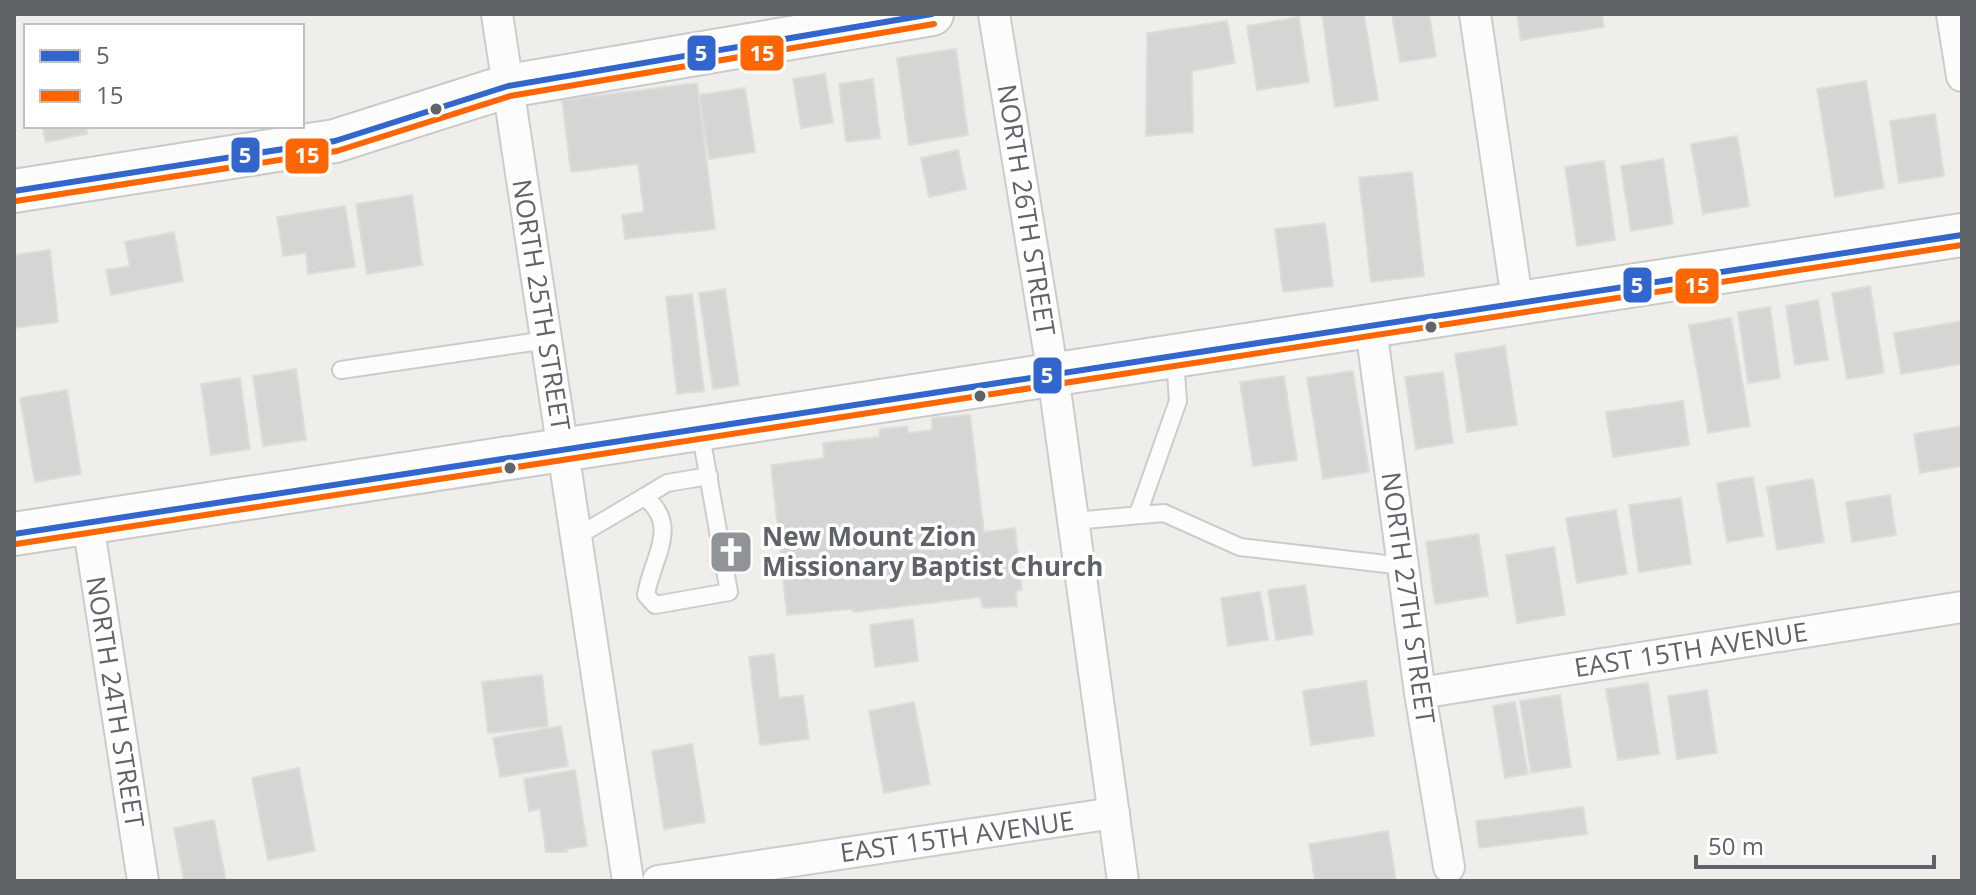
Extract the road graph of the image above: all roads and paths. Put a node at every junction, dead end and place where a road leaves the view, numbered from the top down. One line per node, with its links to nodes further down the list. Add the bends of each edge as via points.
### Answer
1 (497, 14): 7 (street, NORTH 25TH STREET)
2 (932, 14): 7 (main road)
3 (994, 14): 15 (street, NORTH 26TH STREET)
4 (1475, 14): 10 (street)
5 (1952, 14): 6 (street)
6 (1962, 76)
7 (508, 86): 8 (main road, via 335,141); 12 (street, NORTH 25TH STREET)
8 (14, 191)
9 (1962, 235): 10 (main road)
10 (1518, 306): 11 (main road)
11 (1371, 328): 13 (main road); 25 (street, NORTH 27TH STREET)
12 (547, 340): 14 (lane); 17 (street, NORTH 25TH STREET)
13 (1175, 357): 15 (main road); 20 (lane, via 1178,401)
14 (341, 370)
15 (1053, 375): 16 (main road); 21 (street, NORTH 26TH STREET)
16 (700, 428): 17 (main road); 18 (lane)
17 (563, 450): 22 (main road); 24 (street, NORTH 25TH STREET)
18 (709, 476): 19 (lane, via 667,483); 19 (lane, via 729,592 655,605 646,595 663,547 662,520)
19 (644, 497): 24 (lane)
20 (1138, 514): 21 (lane); 25 (lane, via 1164,513 1240,547)
21 (1073, 521): 28 (street, NORTH 26TH STREET)
22 (88, 523): 23 (main road); 30 (street, NORTH 24TH STREET)
23 (14, 534)
24 (576, 537): 31 (street, NORTH 25TH STREET)
25 (1403, 566): 27 (street, NORTH 27TH STREET)
26 (1962, 607): 27 (street, EAST 15TH AVENUE)
27 (1420, 693): 29 (street, NORTH 27TH STREET)
28 (1114, 813): 32 (street, EAST 15TH AVENUE); 33 (street, NORTH 26TH STREET)
29 (1449, 867)
30 (143, 881)
31 (628, 881)
32 (658, 881)
33 (1123, 881)

